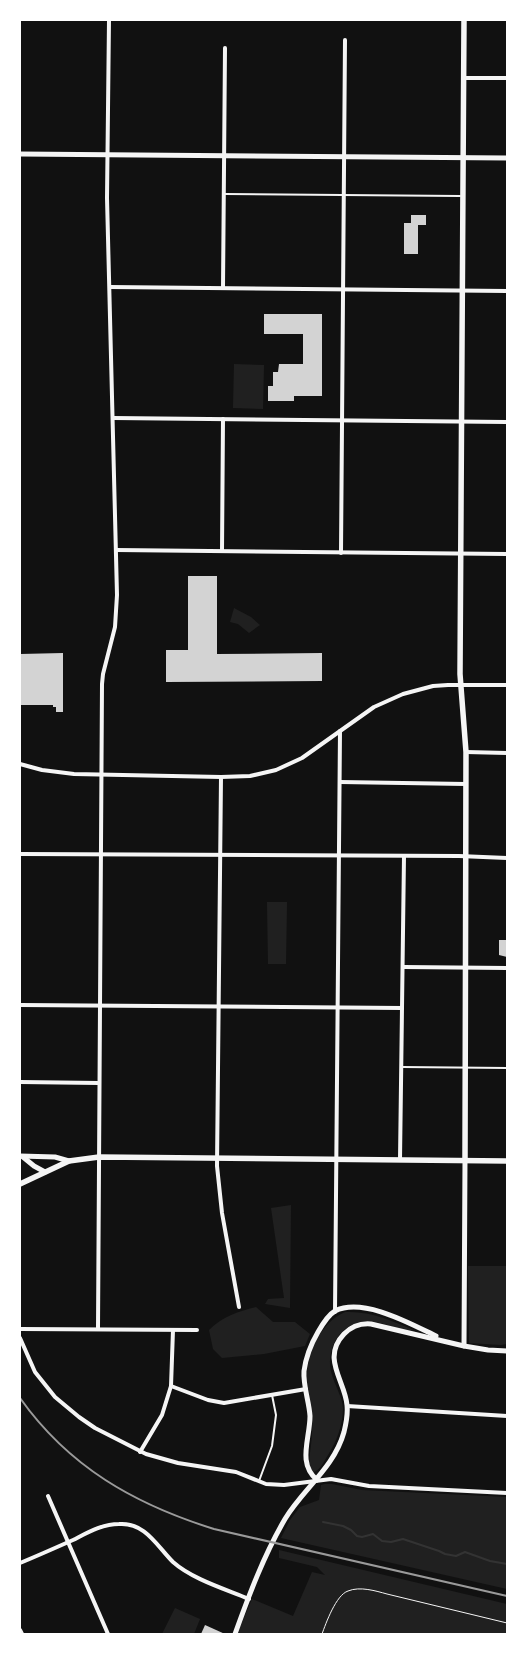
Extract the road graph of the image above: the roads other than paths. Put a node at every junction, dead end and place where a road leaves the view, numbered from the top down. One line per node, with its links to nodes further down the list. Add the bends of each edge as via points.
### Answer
1 (109, 20): 8 (street)
2 (464, 20): 5 (main road)
3 (345, 40): 10 (street)
4 (225, 48): 9 (street)
5 (464, 78): 6 (street); 11 (main road)
6 (507, 78)
7 (20, 154): 8 (street)
8 (107, 155): 9 (street); 16 (street)
9 (224, 156): 10 (street); 13 (street)
10 (344, 157): 11 (street); 14 (street)
11 (463, 158): 12 (street); 15 (main road)
12 (507, 158)
13 (224, 194): 14 (lane); 17 (street)
14 (344, 195): 15 (lane); 18 (street)
15 (463, 196): 19 (main road)
16 (110, 287): 17 (street); 21 (street)
17 (223, 288): 18 (street)
18 (343, 289): 19 (street); 23 (street)
19 (462, 290): 20 (street); 24 (main road)
20 (507, 291)
21 (113, 418): 22 (street); 26 (street)
22 (223, 419): 23 (street); 27 (street)
23 (342, 420): 24 (street); 28 (street)
24 (462, 422): 25 (street); 29 (main road)
25 (507, 422)
26 (116, 550): 27 (street); 37 (street, via 116,612 102,684)
27 (222, 551): 28 (street)
28 (341, 553): 29 (street)
29 (461, 554): 30 (street); 31 (main road)
30 (507, 554)
31 (460, 685): 32 (street); 33 (street, via 433,686 403,694 374,708); 34 (main road)
32 (507, 686)
33 (340, 731): 38 (street, via 308,754 276,770 250,776); 39 (street)
34 (466, 752): 35 (street); 40 (main road)
35 (507, 753)
36 (20, 764): 37 (street, via 61,773)
37 (101, 775): 38 (street); 42 (street)
38 (221, 777): 43 (street)
39 (340, 782): 40 (street); 44 (street)
40 (466, 784): 46 (main road)
41 (20, 854): 42 (street)
42 (101, 855): 43 (street); 52 (street)
43 (220, 855): 44 (street); 53 (street)
44 (339, 856): 45 (street); 54 (street)
45 (404, 856): 46 (street); 48 (street)
46 (466, 857): 47 (street); 49 (main road)
47 (507, 858)
48 (404, 967): 49 (street); 55 (street)
49 (466, 968): 50 (street); 57 (main road)
50 (507, 968)
51 (20, 1005): 52 (street)
52 (100, 1006): 53 (street); 60 (street)
53 (218, 1007): 54 (street); 63 (street)
54 (338, 1007): 55 (street); 64 (street)
55 (402, 1008): 56 (street)
56 (401, 1067): 57 (lane); 65 (street)
57 (465, 1068): 58 (lane); 66 (main road)
58 (507, 1068)
59 (20, 1082): 60 (street)
60 (99, 1083): 62 (street)
61 (21, 1156): 67 (street, via 55,1157); 69 (street)
62 (99, 1157): 63 (main road); 67 (main road); 74 (street)
63 (217, 1158): 64 (main road); 71 (street, via 222,1213)
64 (336, 1159): 65 (main road); 72 (street)
65 (400, 1160): 66 (main road)
66 (465, 1160): 68 (main road); 79 (street)
67 (69, 1161): 69 (main road)
68 (507, 1161)
69 (45, 1172): 70 (main road)
70 (20, 1184)
71 (239, 1307)
72 (335, 1312): 78 (street, via 373,1309); 82 (street, via 324,1323 308,1351 304,1370)
73 (20, 1329): 74 (street)
74 (98, 1329): 75 (street)
75 (173, 1330): 76 (street); 81 (street)
76 (197, 1330)
77 (20, 1338): 86 (street, via 36,1372 55,1397 95,1428)
78 (444, 1340): 79 (street); 84 (street, via 371,1324 348,1330 338,1344 335,1360)
79 (464, 1346): 80 (street)
80 (507, 1351)
81 (171, 1386): 83 (street, via 216,1402); 86 (street, via 162,1415)
82 (306, 1389): 83 (street); 87 (street, via 310,1414 306,1465)
83 (272, 1395): 88 (lane, via 276,1415 272,1446)
84 (347, 1406): 85 (street); 87 (street, via 340,1442)
85 (507, 1416)
86 (140, 1452): 88 (street, via 178,1464 236,1472)
87 (317, 1480): 88 (street, via 284,1485); 89 (street); 93 (street, via 286,1518)
88 (259, 1481)
89 (507, 1493)
90 (48, 1496): 91 (street)
91 (67, 1542): 92 (street); 93 (street, via 102,1526 135,1526 150,1535 174,1562 191,1574); 96 (street)
92 (20, 1563)
93 (248, 1599): 97 (street)
94 (20, 1630): 95 (street)
95 (22, 1634)
96 (108, 1634)
97 (235, 1634)

